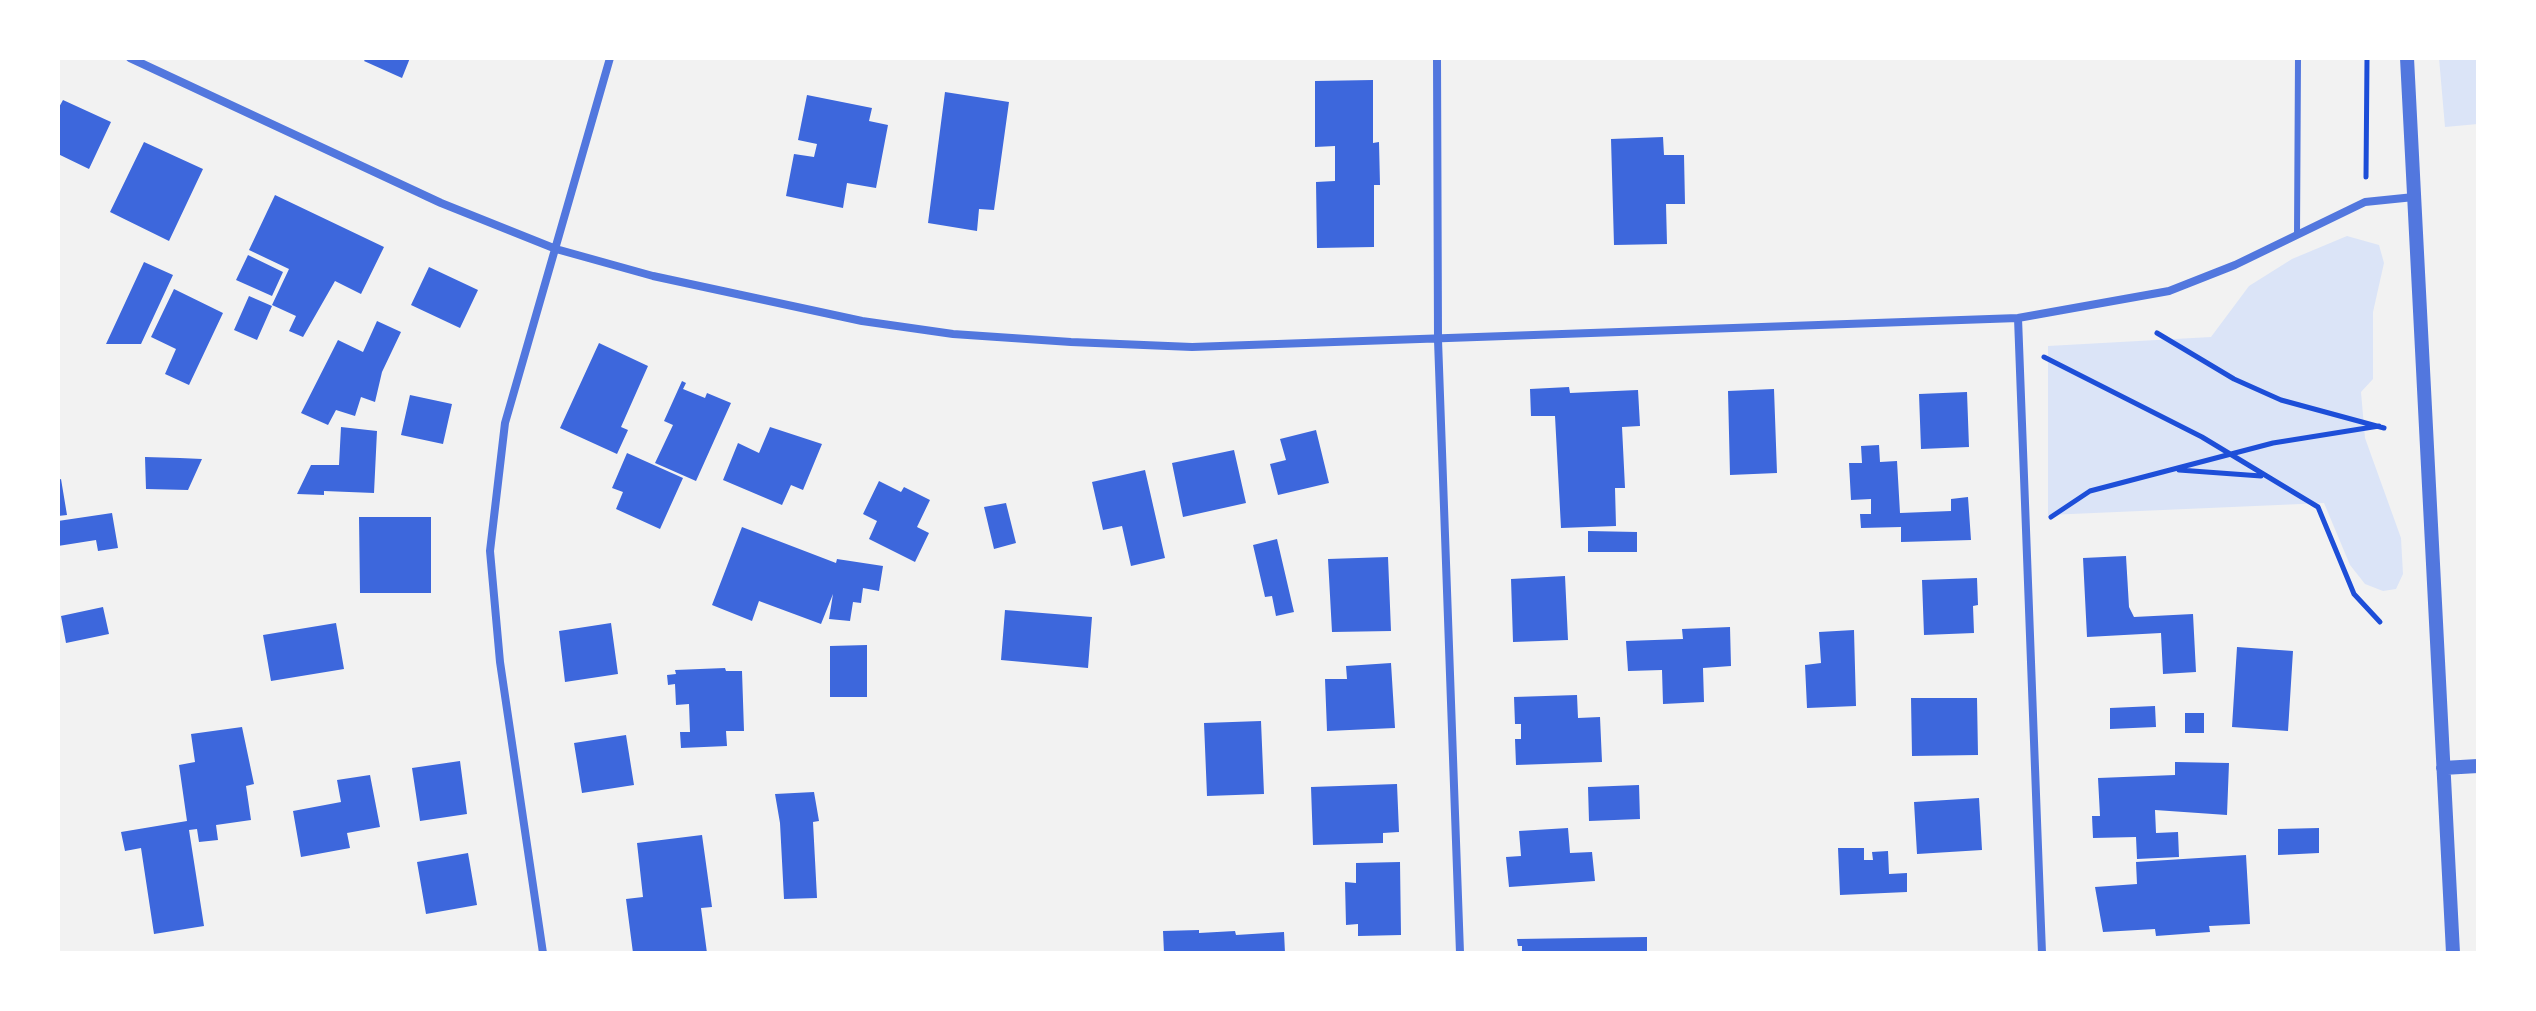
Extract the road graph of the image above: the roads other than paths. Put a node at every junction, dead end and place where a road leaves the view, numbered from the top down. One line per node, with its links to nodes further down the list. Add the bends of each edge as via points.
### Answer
1 (130, 58): 8 (street, via 441,203)
2 (610, 58): 8 (street)
3 (1437, 58): 10 (street)
4 (2298, 58): 7 (lane)
5 (2407, 58): 6 (street)
6 (2414, 197): 7 (street, via 2365,202); 12 (street)
7 (2297, 235): 9 (street, via 2169,291)
8 (556, 249): 10 (street, via 762,302 953,334 1192,347); 13 (street, via 505,423 490,551 500,662)
9 (2018, 318): 10 (street); 15 (street)
10 (1438, 340): 14 (street)
11 (2478, 766): 12 (street)
12 (2443, 768): 16 (street)
13 (543, 953)
14 (1460, 953)
15 (2042, 953)
16 (2453, 953)

